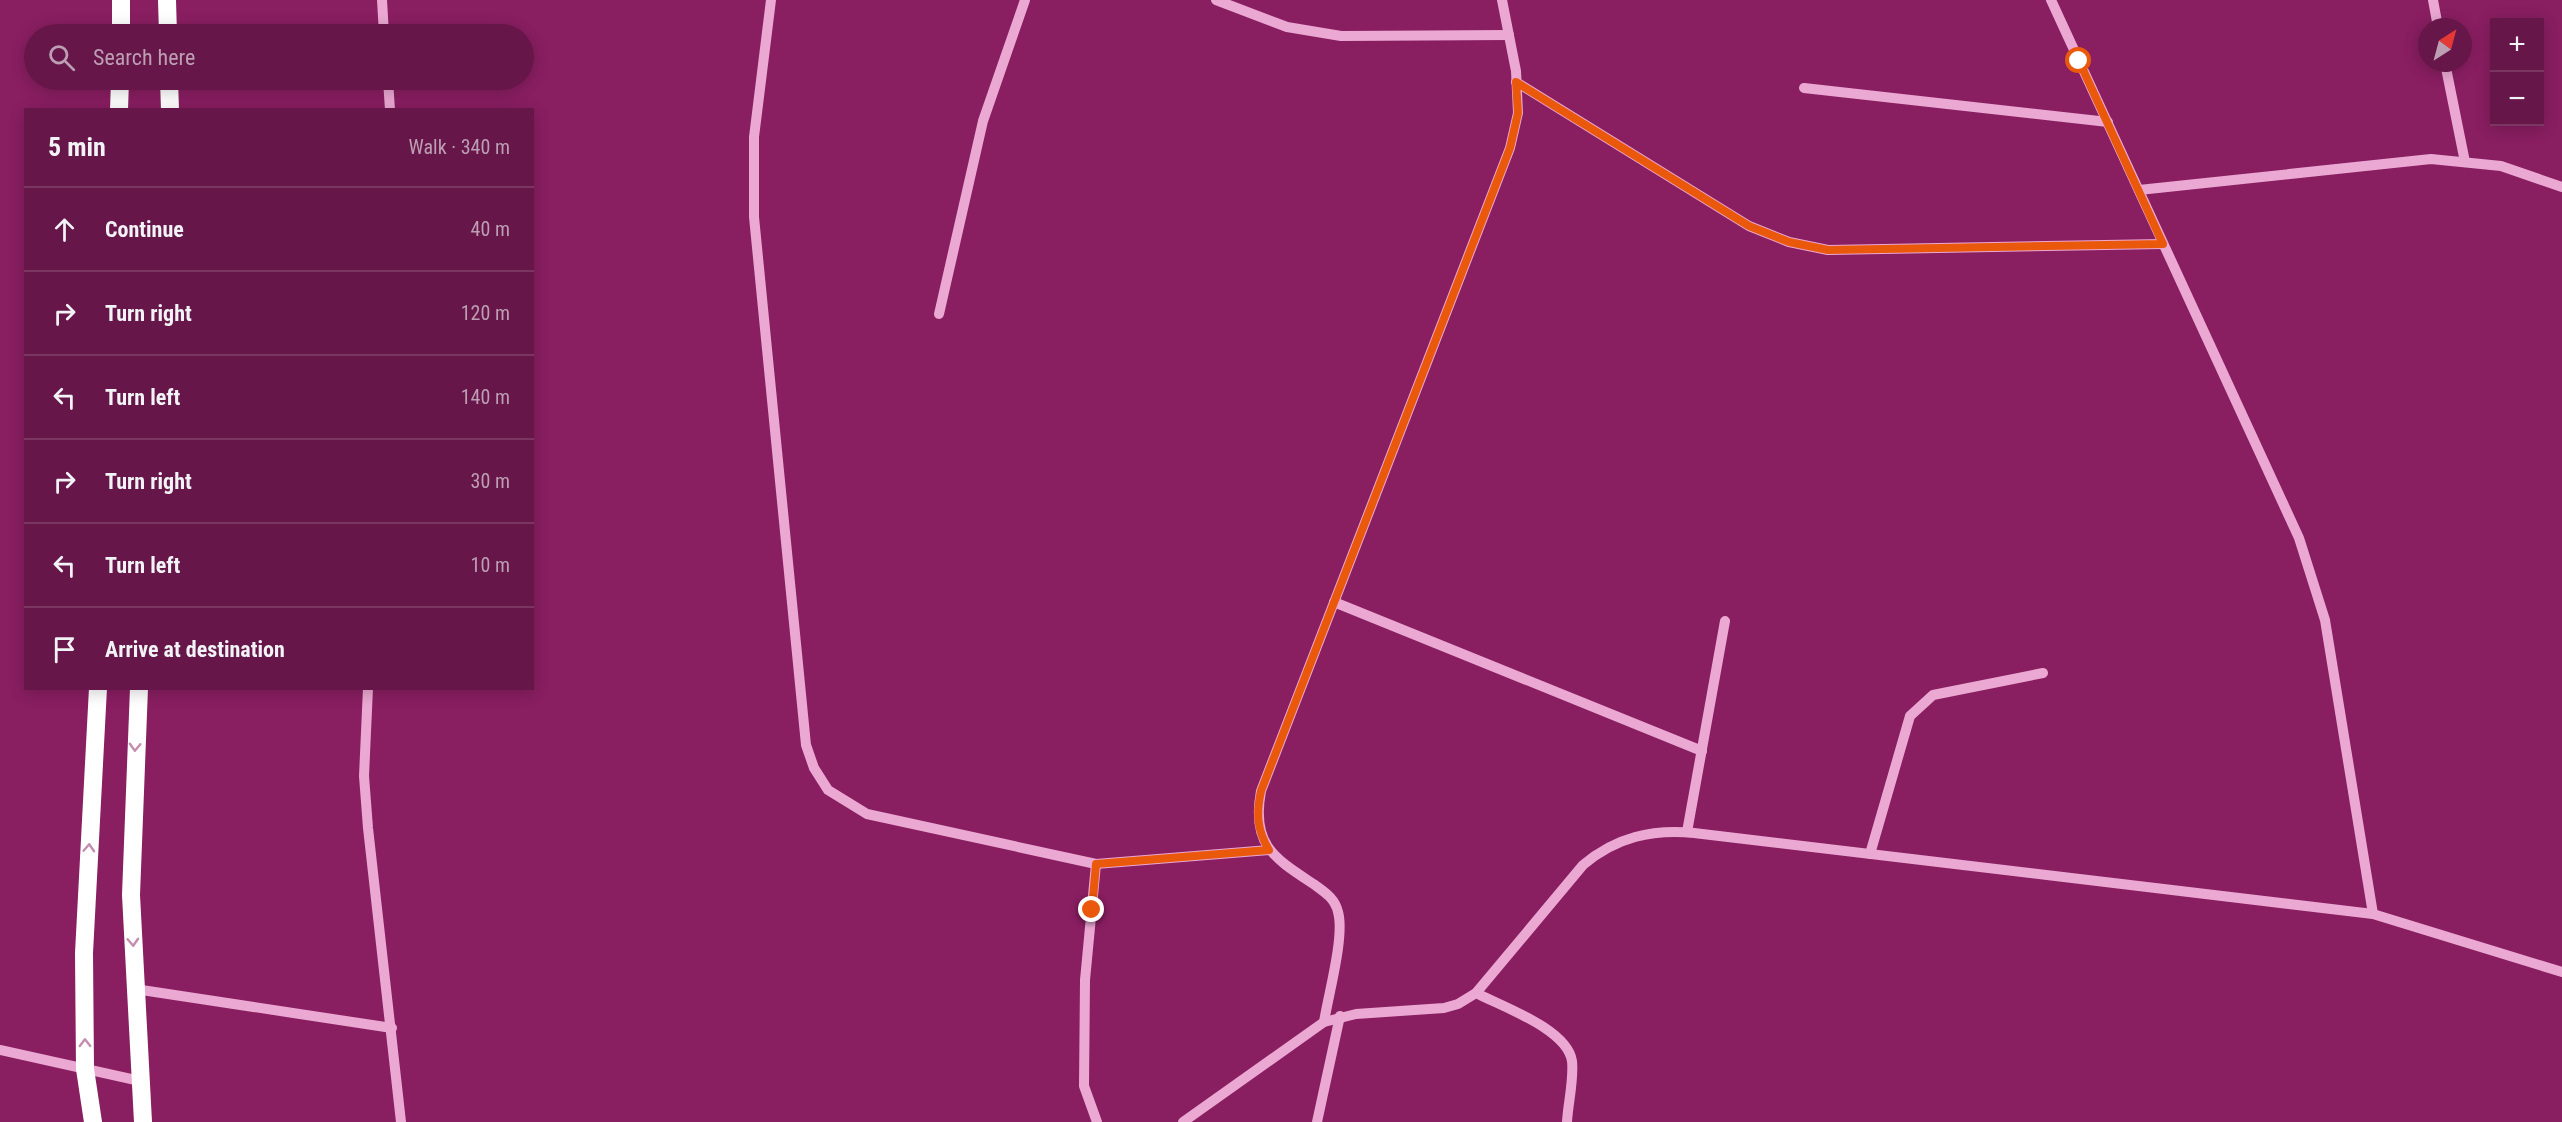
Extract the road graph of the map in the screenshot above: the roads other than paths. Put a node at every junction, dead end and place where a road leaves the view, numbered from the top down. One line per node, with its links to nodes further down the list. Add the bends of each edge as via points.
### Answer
1 (121, 0): 11 (highway)
2 (167, 0): 12 (highway)
3 (382, 0): 13 (street)
4 (771, 0): 40 (street, via 754,137 754,217 806,745 814,768 828,790 867,814)
5 (1025, 0): 29 (street, via 983,121)
6 (1216, 0): 14 (street, via 1287,27 1341,36)
7 (1502, 0): 14 (street)
8 (2051, 0): 24 (street)
9 (2433, 0): 10 (street)
10 (2436, 18)
11 (121, 24)
12 (168, 24)
13 (383, 24)
14 (1509, 34): 16 (street)
15 (2447, 72): 25 (street)
16 (1516, 82): 28 (street, via 1749,226 1789,242 1828,250); 30 (street, via 1518,113 1510,148)
17 (1804, 88): 24 (street)
18 (120, 90): 21 (highway)
19 (169, 90): 22 (highway)
20 (389, 90): 23 (street)
21 (119, 108)
22 (170, 108)
23 (390, 108)
24 (2108, 122): 27 (street)
25 (2465, 162): 26 (street, via 2501,166); 27 (street, via 2431,159)
26 (2562, 187)
27 (2139, 190): 28 (street)
28 (2163, 244): 41 (street, via 2302,548 2325,621)
29 (939, 314)
30 (1334, 602): 36 (street); 38 (street, via 1261,791 1257,810 1259,834)
31 (1725, 621): 36 (street)
32 (2043, 673): 39 (street, via 1933,695 1924,701 1910,716)
33 (98, 690): 49 (highway, one-way to 33, via 84,953)
34 (138, 690): 43 (highway, one-way to 43, via 130,895)
35 (368, 690): 47 (street, via 364,776)
36 (1702, 751): 37 (street)
37 (1687, 832): 39 (street); 44 (street, via 1640,834 1599,851)
38 (1269, 850): 40 (street); 46 (street, via 1277,860 1325,892 1335,902 1339,914 1340,931)
39 (1870, 854): 41 (street)
40 (1096, 864): 54 (street, via 1085,980 1084,1086)
41 (2373, 914): 42 (street)
42 (2562, 972)
43 (135, 989): 47 (street); 50 (highway)
44 (1476, 993): 45 (street, via 1444,1008); 57 (street, via 1550,1031 1565,1044 1572,1061)
45 (1340, 1016): 46 (street); 56 (street)
46 (1324, 1022): 55 (street)
47 (392, 1028): 53 (street)
48 (0, 1050): 49 (street)
49 (85, 1069): 50 (street); 51 (highway)
50 (140, 1081): 52 (highway)
51 (93, 1122)
52 (143, 1122)
53 (401, 1122)
54 (1096, 1122)
55 (1183, 1122)
56 (1317, 1122)
57 (1567, 1122)

